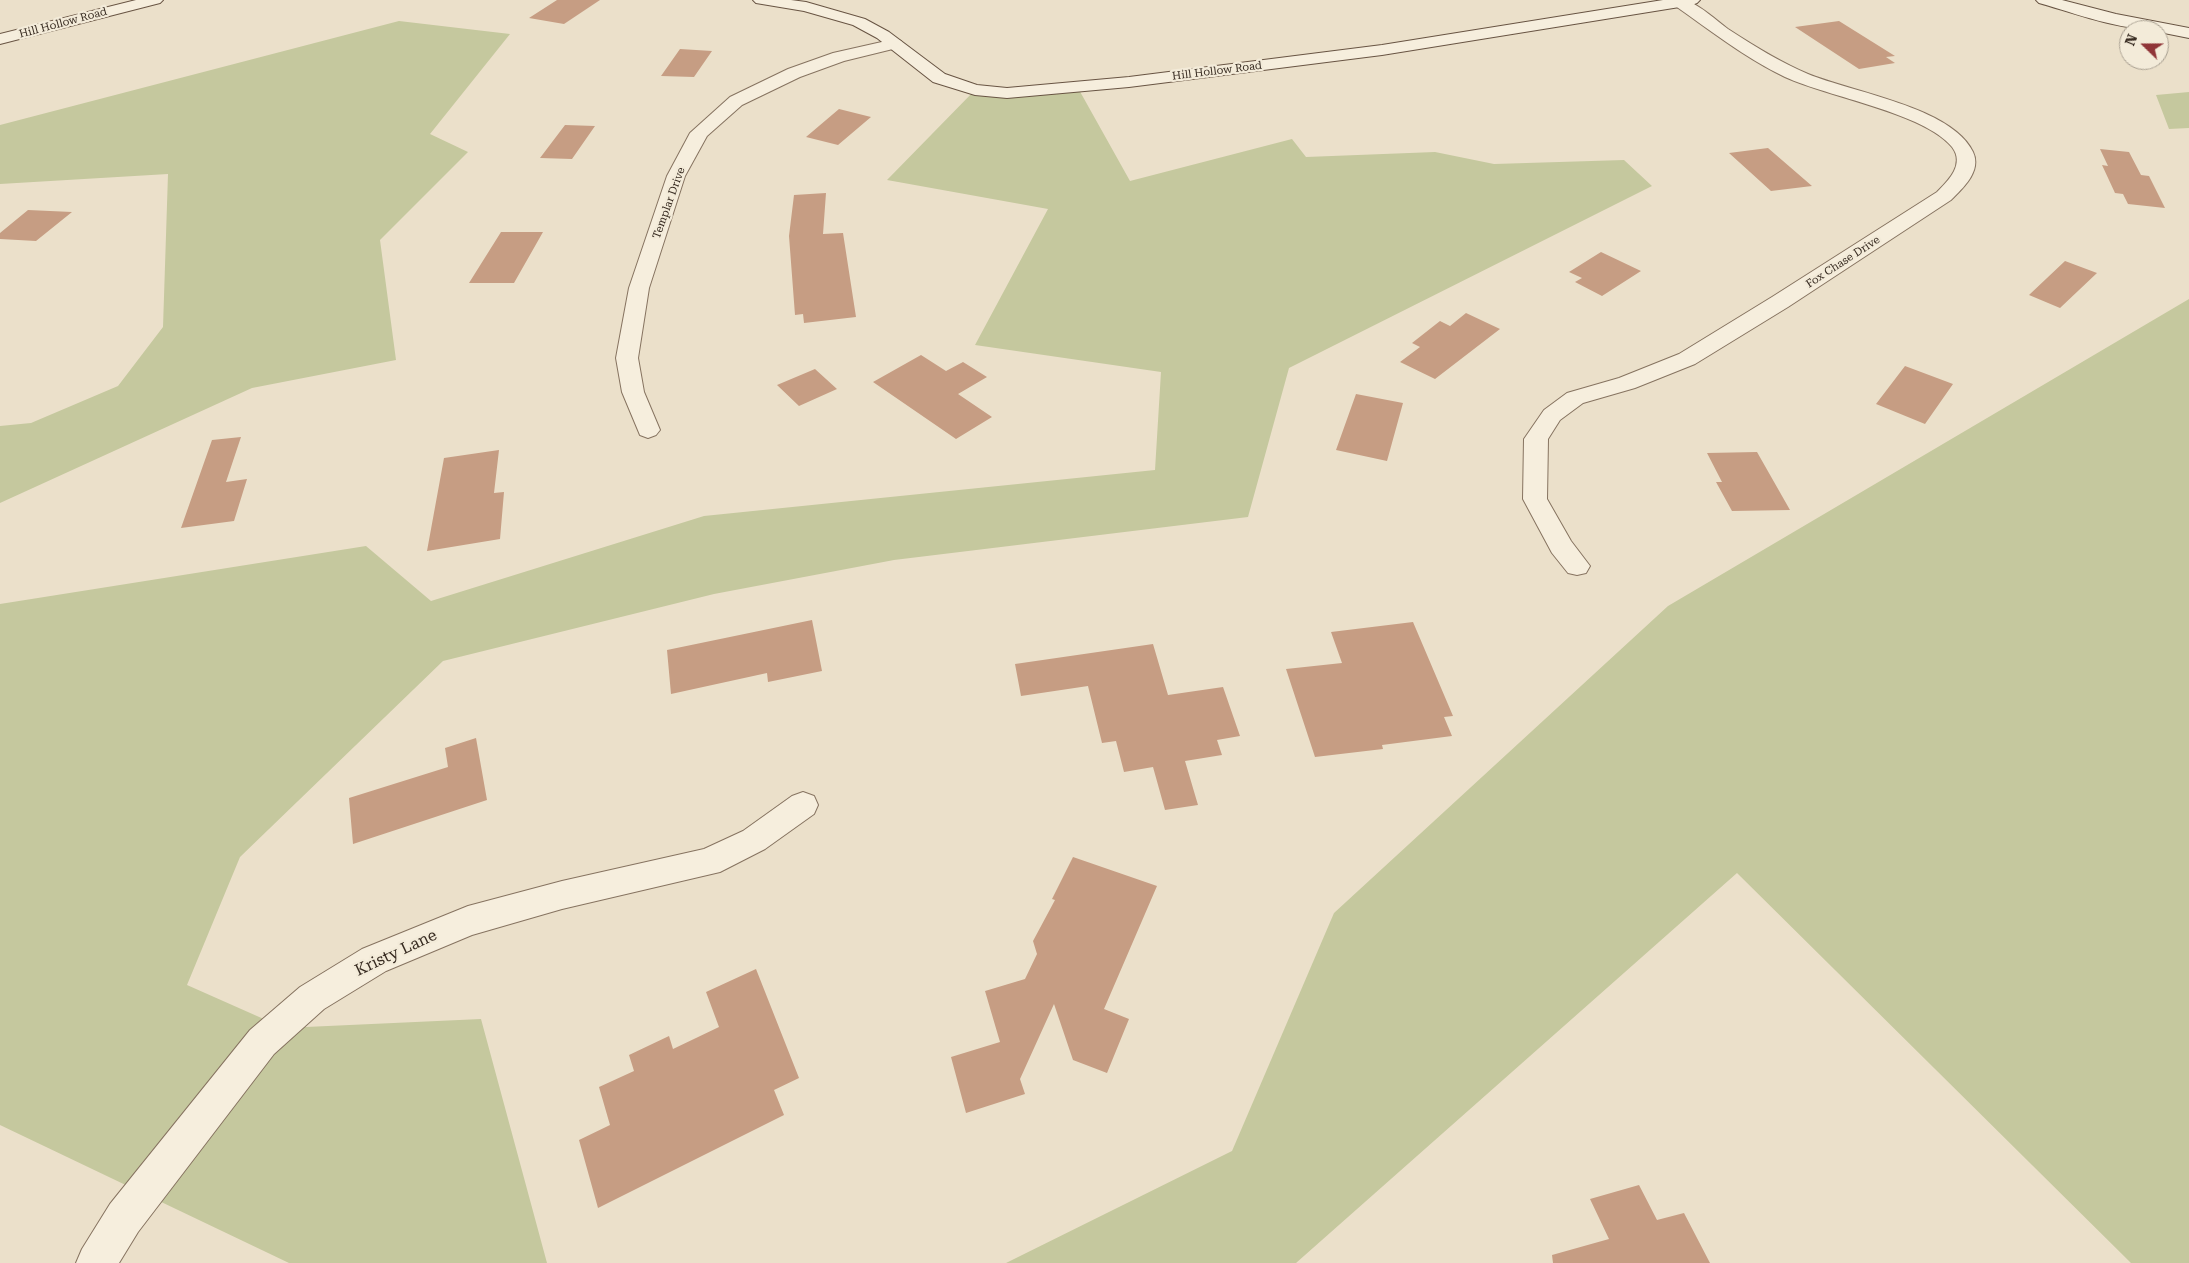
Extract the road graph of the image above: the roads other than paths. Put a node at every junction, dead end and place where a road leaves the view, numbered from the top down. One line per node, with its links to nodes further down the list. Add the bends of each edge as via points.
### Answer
1 (155, 0): 6 (street, Hill Hollow Road)
2 (762, 0): 7 (street, Hill Hollow Road, via 836,14 859,22)
3 (2044, 0): 5 (street, via 2115,19)
4 (1686, 1): 7 (street, Hill Hollow Road, via 1382,50 1129,82 1007,93 975,90 939,78); 9 (street, Fox Chase Drive, via 1770,62 1824,87 1892,107 1948,134 1960,145 1966,161 1965,174 1944,196 1687,359 1627,383 1575,398 1552,415 1536,439 1535,500 1561,547)
5 (2189, 33)
6 (0, 39)
7 (895, 44): 8 (street, Templar Drive, via 839,57 794,74 736,101 699,133 676,176 639,288 627,358 633,392)
8 (648, 430)
9 (1577, 566)
10 (803, 805): 11 (street, Kristy Lane, via 754,840 709,862 562,895 468,921 374,960 312,998 262,1042 124,1218)
11 (96, 1263)

